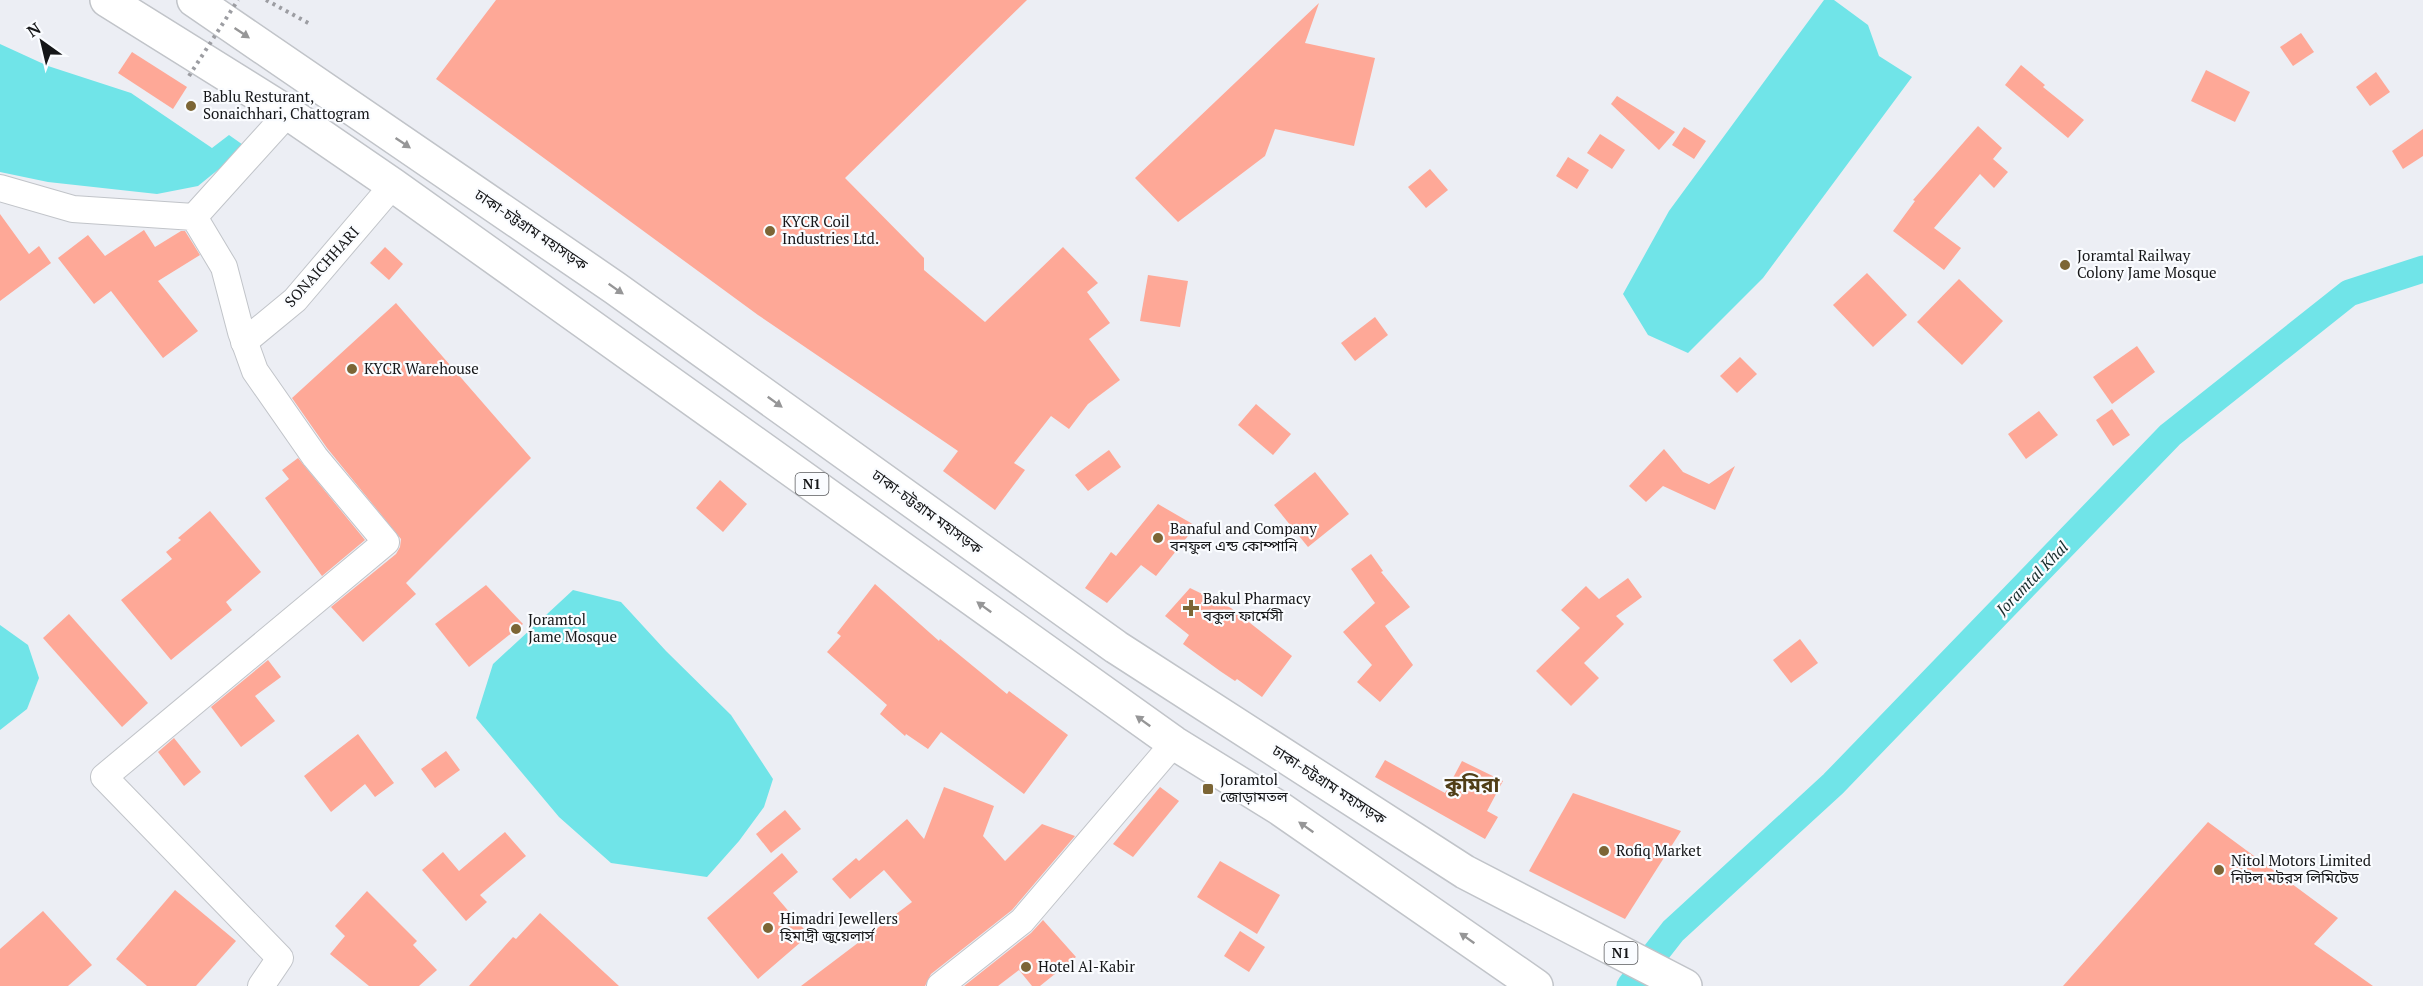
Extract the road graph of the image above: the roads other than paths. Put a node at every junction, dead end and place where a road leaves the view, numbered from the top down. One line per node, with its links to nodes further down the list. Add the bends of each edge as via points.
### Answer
1 (107, 0): 3 (highway, N1)
2 (194, 0): 12 (highway, ঢাকা-চট্টগ্রাম মহাসড়ক / N1, one-way to 12, via 615,288 1116,647 1465,872)
3 (288, 113): 4 (highway, N1); 6 (street)
4 (393, 185): 7 (street, SONAICHHARI, via 295,300); 8 (highway, N1, one-way to 4)
5 (0, 188): 6 (street, via 73,209)
6 (194, 217): 7 (street, via 224,267)
7 (244, 342): 10 (street, via 255,371 315,457 386,542 104,777 280,958)
8 (1174, 743): 9 (highway, N1, one-way to 8, via 1279,808); 11 (street, via 1022,921)
9 (1525, 979)
10 (261, 986)
11 (940, 986)
12 (1684, 986)

